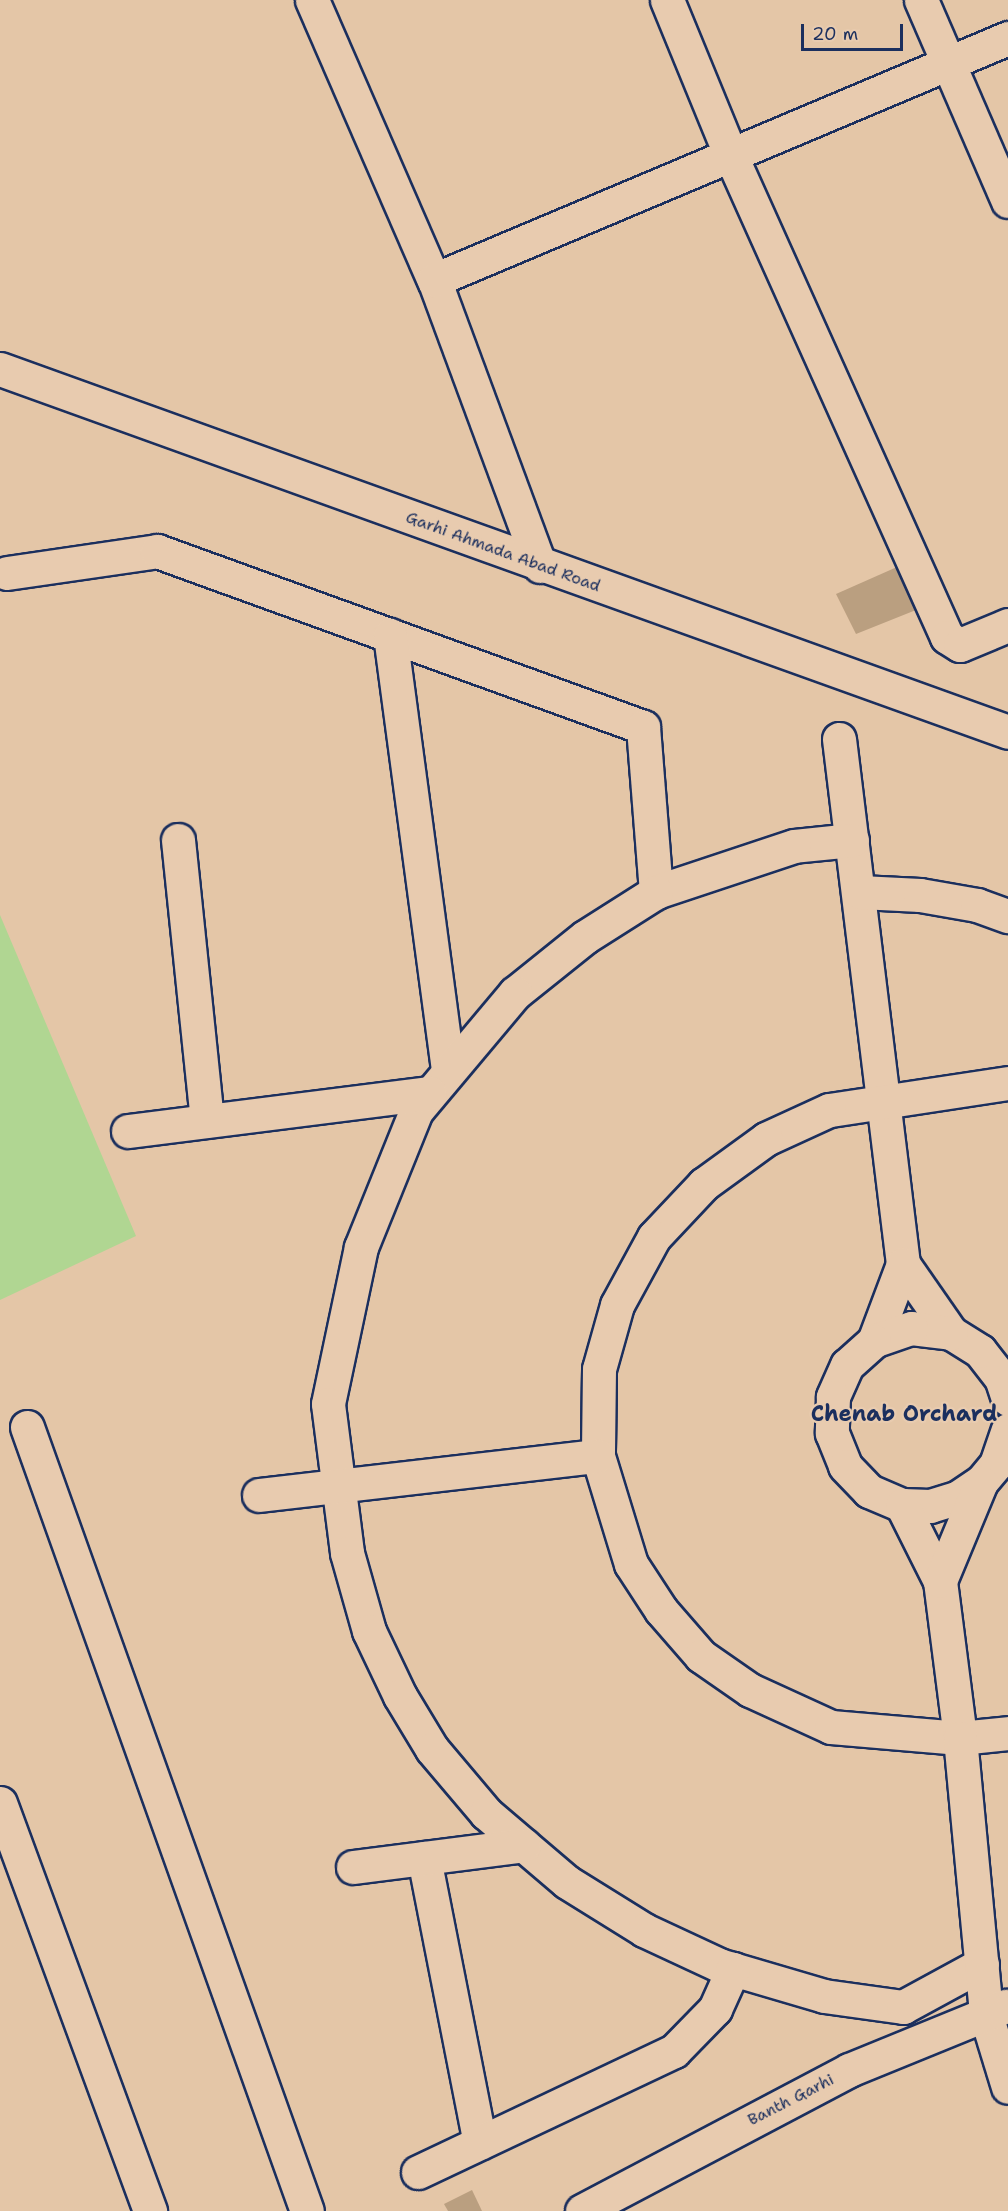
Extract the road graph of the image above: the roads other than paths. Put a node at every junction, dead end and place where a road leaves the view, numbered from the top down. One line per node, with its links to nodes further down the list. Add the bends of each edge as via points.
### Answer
1 (312, 0): 8 (street)
2 (667, 0): 6 (street)
3 (921, 0): 5 (street)
4 (1008, 38): 5 (street)
5 (947, 63): 6 (street); 7 (street)
6 (731, 156): 8 (street); 12 (street, via 947,637 960,645)
7 (1008, 201)
8 (434, 280): 10 (street)
9 (0, 369): 10 (street, Garhi Ahmada Abad Road)
10 (540, 566): 14 (street, Garhi Ahmada Abad Road)
11 (7, 573): 13 (street, via 157,551)
12 (1008, 625)
13 (390, 635): 18 (street, via 643,727); 21 (street)
14 (1008, 732)
15 (839, 739): 17 (street)
16 (178, 840): 24 (street)
17 (852, 840): 18 (street, via 794,846); 19 (street)
18 (656, 892): 21 (street, via 585,937 515,993)
19 (860, 892): 20 (street, via 920,895 977,904); 23 (street)
20 (1008, 916)
21 (439, 1082): 24 (street); 34 (street, via 416,1111 355,1270 328,1404)
22 (1008, 1083): 23 (street)
23 (882, 1101): 26 (street); 32 (street, via 829,1110 766,1139 704,1184 654,1237 617,1305 599,1369)
24 (207, 1121): 25 (street)
25 (128, 1131)
26 (903, 1264): 27 (street); 28 (street)
27 (951, 1333): 28 (street, via 911,1328); 29 (street, via 980,1351)
28 (874, 1341): 36 (street, via 847,1365 833,1397 832,1433 844,1466 869,1491)
29 (1006, 1385)
30 (27, 1427): 51 (street)
31 (1007, 1438): 33 (street, via 996,1464)
32 (598, 1456): 34 (street); 39 (street, via 631,1564 661,1610 701,1656 750,1690 831,1727)
33 (981, 1482): 36 (street, via 957,1498 930,1506); 37 (street)
34 (339, 1484): 35 (street); 41 (street, via 347,1553 369,1631 400,1696 432,1749 486,1813)
35 (259, 1495)
36 (902, 1505): 37 (street)
37 (940, 1581): 39 (street)
38 (1008, 1733): 39 (street)
39 (960, 1738): 44 (street)
40 (0, 1803): 50 (street)
41 (524, 1845): 42 (street); 45 (street, via 567,1882 644,1930)
42 (424, 1858): 43 (street); 48 (street)
43 (353, 1867)
44 (982, 1964): 45 (street, via 903,2007 824,1996); 46 (street)
45 (734, 1969): 48 (street, via 715,2009 674,2051)
46 (997, 2010): 47 (street); 52 (street, Banth Garhi, via 849,2070)
47 (1008, 2087)
48 (480, 2143): 49 (street)
49 (418, 2172)
50 (150, 2211)
51 (307, 2211)
52 (582, 2211)

